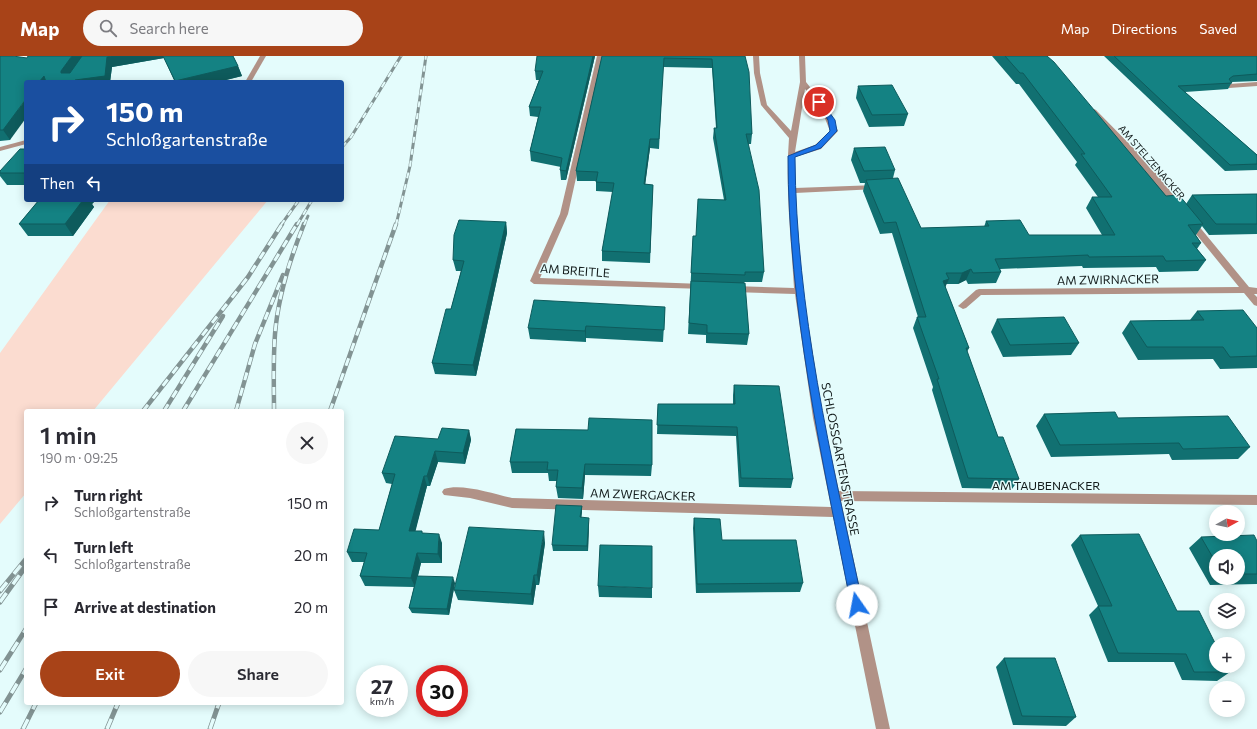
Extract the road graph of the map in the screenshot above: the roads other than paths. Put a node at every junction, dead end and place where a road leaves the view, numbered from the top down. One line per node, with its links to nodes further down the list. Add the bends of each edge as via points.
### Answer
1 (263, 56): 5 (street)
2 (600, 56): 16 (street, AM BREITLE, via 564,214 534,281)
3 (756, 56): 10 (street, via 764,105)
4 (802, 56): 6 (street)
5 (249, 80)
6 (803, 82): 10 (street, SCHLOSSGARTENSTRASSE); 13 (street, via 832,120 834,131 818,147)
7 (1257, 84): 8 (street)
8 (1229, 86)
9 (1087, 102): 18 (street, AM STELZENACKER, via 1144,164)
10 (793, 138): 13 (street, SCHLOSSGARTENSTRASSE)
11 (24, 143): 12 (street)
12 (0, 149)
13 (791, 156): 15 (street, SCHLOSSGARTENSTRASSE)
14 (886, 186): 15 (street)
15 (791, 191): 19 (street, SCHLOSSGARTENSTRASSE)
16 (711, 288)
17 (727, 288): 19 (street)
18 (1247, 290): 20 (street, AM ZWIRNACKER); 21 (street, AM STELZENACKER); 22 (street, AM ZWIRNACKER, via 979,292)
19 (799, 291): 24 (street, SCHLOSSGARTENSTRASSE, via 818,418)
20 (1257, 291)
21 (1257, 303)
22 (963, 306)
23 (448, 492): 26 (street, AM ZWERGACKER, via 470,493 512,503)
24 (834, 496): 25 (street, AM TAUBENACKER); 26 (street, SCHLOSSGARTENSTRASSE)
25 (1257, 500)
26 (837, 512): 27 (street, SCHLOSSGARTENSTRASSE)
27 (883, 729)

